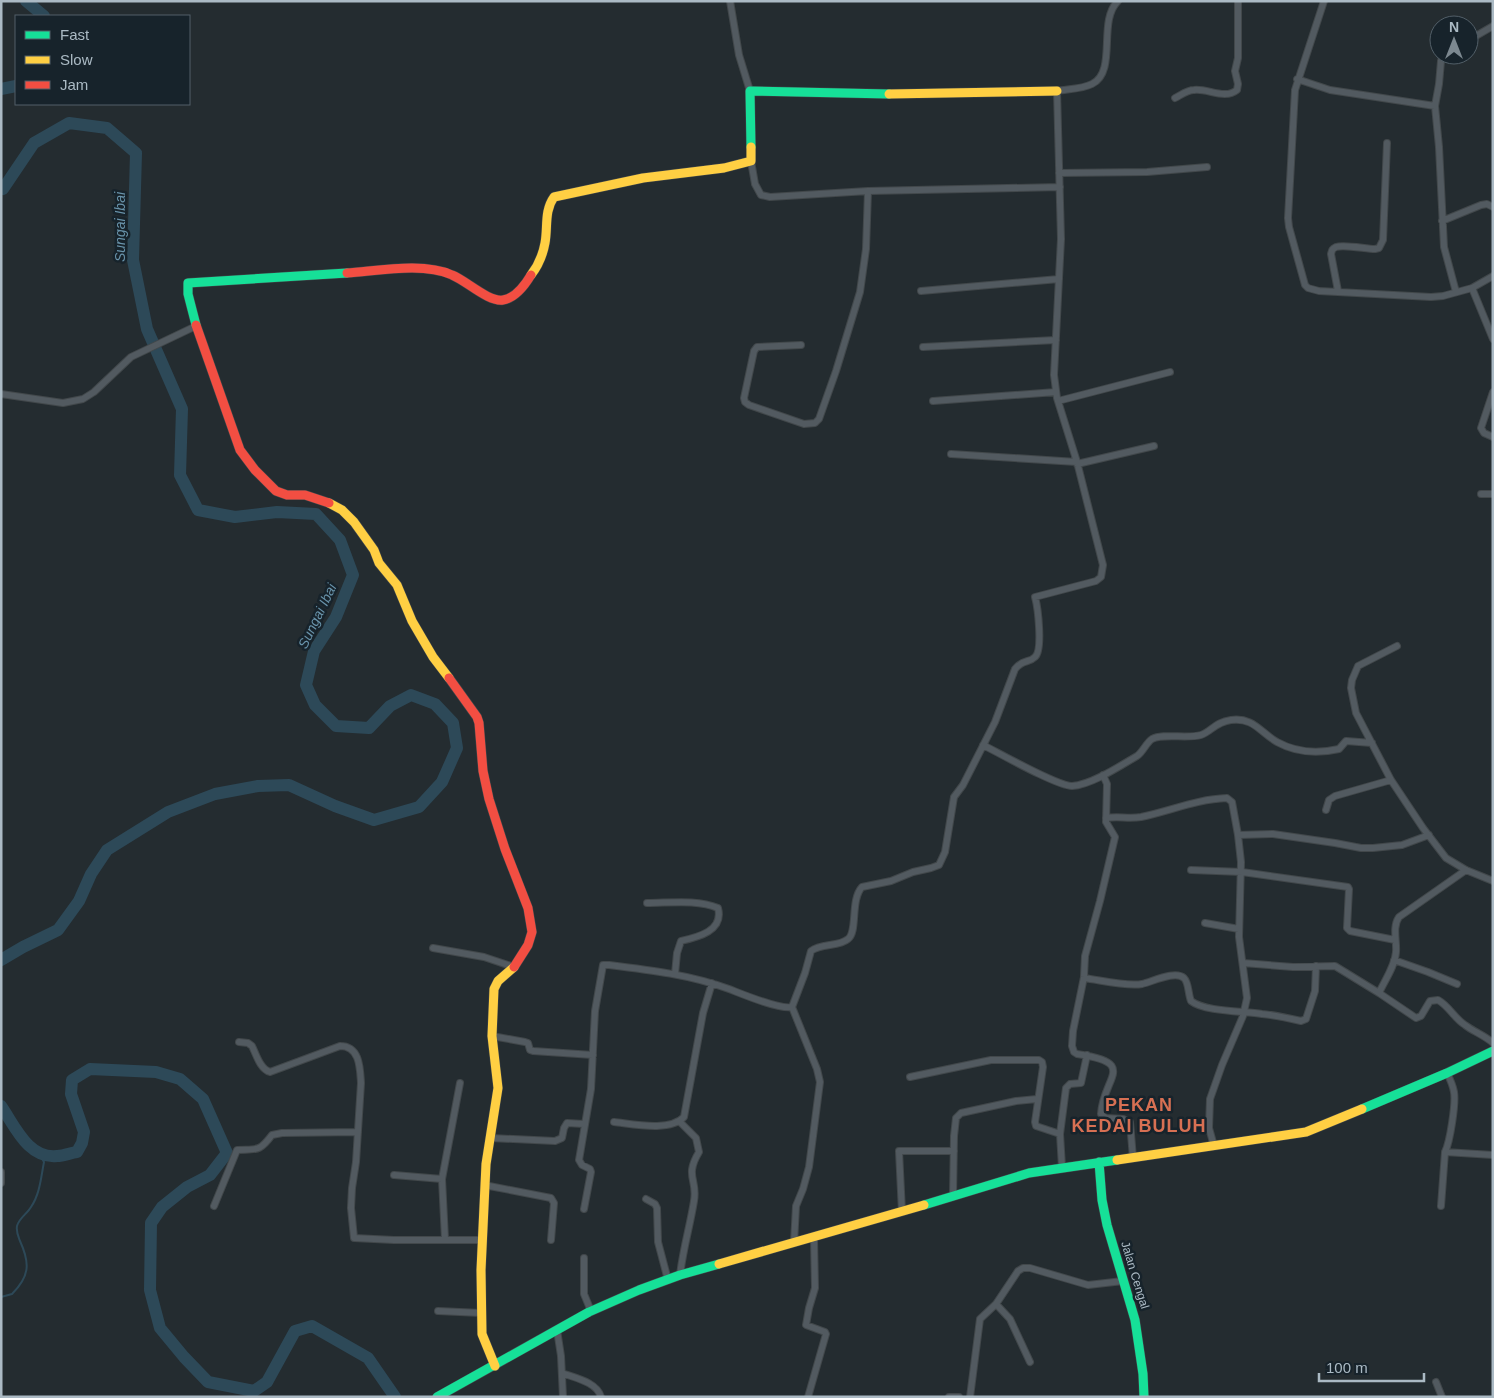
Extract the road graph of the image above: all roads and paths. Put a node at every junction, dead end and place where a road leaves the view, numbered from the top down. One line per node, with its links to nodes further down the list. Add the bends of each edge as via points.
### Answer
1 (730, 1): 9 (street, via 739,55)
2 (1118, 1): 10 (street, via 1110,12 1105,64 1100,75 1091,84)
3 (1238, 1): 11 (street, via 1237,90 1231,94 1191,90)
4 (1324, 1): 8 (street)
5 (1493, 26): 6 (street)
6 (1479, 34)
7 (1441, 65): 12 (street)
8 (1298, 79): 12 (street, via 1330,90); 25 (street, via 1294,96 1289,227 1305,285 1312,290)
9 (750, 90): 10 (street, via 895,94); 14 (street)
10 (1057, 91): 16 (street)
11 (1175, 98)
12 (1435, 106): 20 (street)
13 (1387, 143): 25 (street, via 1383,240 1375,250 1336,247 1332,250)
14 (751, 161): 18 (street, via 761,195); 27 (street, via 724,168 643,178 554,197 549,205 545,246 539,261 515,295 504,301 492,298 451,274 427,268 202,281 188,283)
15 (1207, 168): 16 (street)
16 (1059, 173): 17 (street)
17 (1060, 187): 18 (street); 22 (street)
18 (868, 192): 30 (street, via 866,249 860,292 819,419 810,425 749,405 744,398 757,348)
19 (1493, 206): 20 (street, via 1481,205)
20 (1442, 221): 26 (street, via 1444,247)
21 (1493, 276): 23 (street)
22 (1059, 279): 24 (street); 29 (street)
23 (1472, 288): 26 (street); 28 (street)
24 (920, 292)
25 (1338, 292): 26 (street, via 1414,297)
26 (1456, 292)
27 (196, 326): 35 (street, via 131,357 83,399 64,403); 65 (street, via 240,450 276,491 332,504 354,522 397,585 428,648 476,717 489,799 530,913 532,932)
28 (1493, 338)
29 (1056, 340): 31 (street); 33 (street)
30 (801, 345)
31 (923, 347)
32 (1170, 372): 37 (street)
33 (1056, 392): 36 (street); 37 (street)
34 (1493, 392): 38 (street, via 1481,428)
35 (1, 394)
36 (933, 401)
37 (1058, 401): 41 (street)
38 (1493, 437)
39 (1154, 446): 41 (street)
40 (951, 454): 41 (street)
41 (1077, 463): 46 (street, via 1103,572 1096,582 1035,597 1038,653 1015,669)
42 (1481, 494): 43 (street)
43 (1493, 494)
44 (1397, 646): 45 (street, via 1358,666 1352,680 1356,714)
45 (1372, 743): 47 (street, via 1346,741 1339,749 1311,753 1278,742 1251,723 1230,720 1218,723 1200,735 1150,740 1139,754); 48 (street)
46 (983, 745): 47 (street, via 1062,785 1074,786); 71 (street, via 954,797 945,852 939,864 891,881 862,887 856,896 852,935 847,940 810,951)
47 (1103, 775): 50 (street, via 1107,784)
48 (1391, 780): 49 (street, via 1335,796 1329,800); 52 (street)
49 (1326, 810)
50 (1106, 818): 51 (street, via 1140,817 1206,800 1227,798 1232,802); 67 (street, via 1115,837 1086,951)
51 (1238, 835): 52 (street, via 1273,834 1361,848 1402,845); 55 (street)
52 (1429, 835): 54 (street, via 1446,858)
53 (1191, 870): 55 (street)
54 (1466, 870): 56 (street); 60 (street, via 1399,917)
55 (1242, 872): 59 (street); 60 (street, via 1348,887 1347,928)
56 (1493, 881)
57 (647, 903): 66 (street, via 697,903 718,908 720,914 712,930 681,941)
58 (1205, 923): 59 (street)
59 (1239, 929): 63 (street)
60 (1395, 940): 62 (street)
61 (432, 948): 65 (street, via 484,957)
62 (1394, 960): 69 (street); 70 (street)
63 (1243, 963): 64 (street); 72 (street, via 1247,998)
64 (1316, 966): 70 (street, via 1335,966); 72 (street, via 1315,991 1304,1020)
65 (514, 967): 73 (street, via 495,984)
66 (675, 974): 68 (street); 77 (street, via 609,964 603,966 595,1011)
67 (1084, 978): 72 (street, via 1136,985 1167,976 1180,976 1187,982 1189,997 1194,1003); 78 (street, via 1072,1046 1074,1052)
68 (712, 983): 71 (street, via 785,1008); 84 (street, via 703,1013 684,1117)
69 (1457, 984)
70 (1379, 993): 75 (street, via 1416,1018 1430,1002 1438,1000 1465,1026)
71 (792, 1007): 111 (street, via 820,1082 809,1167 796,1206)
72 (1244, 1013): 89 (street, via 1210,1099 1209,1128)
73 (492, 1036): 77 (street, via 528,1043 533,1051); 88 (street, via 498,1088)
74 (239, 1042): 86 (street, via 252,1046 263,1068 270,1072 340,1046 352,1048 361,1083)
75 (1493, 1043)
76 (1493, 1051): 79 (street)
77 (593, 1055): 85 (street)
78 (1087, 1055): 87 (street, via 1081,1083 1070,1084 1066,1088); 93 (street, via 1106,1060 1113,1068 1101,1114 1106,1118 1130,1122)
79 (1447, 1073): 89 (street, via 1306,1132); 91 (street, via 1455,1100)
80 (910, 1076): 82 (street, via 991,1060 1039,1060 1043,1067)
81 (460, 1083): 98 (street)
82 (1038, 1099): 87 (street, via 1036,1126); 90 (street, via 961,1113 956,1118)
83 (614, 1122): 84 (street, via 652,1126)
84 (680, 1122): 113 (street, via 696,1138 699,1152 691,1174 694,1200)
85 (584, 1124): 88 (street, via 567,1123 562,1138 555,1141); 105 (street, via 579,1160 591,1172)
86 (358, 1132): 103 (street, via 282,1133 272,1135 264,1146 237,1150); 108 (street, via 351,1208 354,1238)
87 (1060, 1134): 95 (street)
88 (491, 1138): 100 (street)
89 (1214, 1146): 93 (street)
90 (954, 1151): 101 (street); 106 (street, via 900,1151)
91 (1445, 1152): 92 (street); 104 (street)
92 (1493, 1155)
93 (1133, 1158): 94 (street)
94 (1099, 1162): 95 (street); 115 (street, Jalan Cengal, via 1103,1208)
95 (1062, 1167): 101 (street, via 1014,1176)
96 (1, 1172): 99 (street)
97 (394, 1175): 98 (street)
98 (442, 1179): 108 (street)
99 (1, 1183)
100 (484, 1185): 109 (street); 110 (street, via 551,1198 554,1203)
101 (953, 1196): 106 (street)
102 (646, 1199): 114 (street, via 657,1208 658,1242)
103 (214, 1206)
104 (1441, 1206)
105 (584, 1209)
106 (902, 1212): 107 (street)
107 (814, 1238): 111 (street); 128 (street, via 815,1288 806,1325 826,1334)
108 (445, 1239): 109 (street)
109 (482, 1240): 119 (street)
110 (551, 1240)
111 (794, 1243): 113 (street)
112 (584, 1258): 118 (street, via 584,1294)
113 (680, 1275): 114 (street)
114 (668, 1280): 118 (street)
115 (1123, 1281): 116 (street, via 1088,1285 1026,1267 1018,1271); 132 (street, Jalan Cengal, via 1135,1320)
116 (996, 1304): 121 (street, via 1010,1319); 131 (street, via 980,1319)
117 (438, 1311): 119 (street)
118 (591, 1311): 120 (street)
119 (481, 1313): 122 (street, via 482,1334)
120 (557, 1330): 122 (street); 123 (street)
121 (1030, 1362)
122 (495, 1366): 125 (street)
123 (562, 1373): 126 (street); 127 (street, via 593,1386)
124 (1436, 1382): 133 (street)
125 (437, 1397)
126 (563, 1397)
127 (601, 1397)
128 (808, 1397)
129 (949, 1397): 130 (street)
130 (959, 1397)
131 (970, 1397)
132 (1144, 1397)
133 (1442, 1397)

